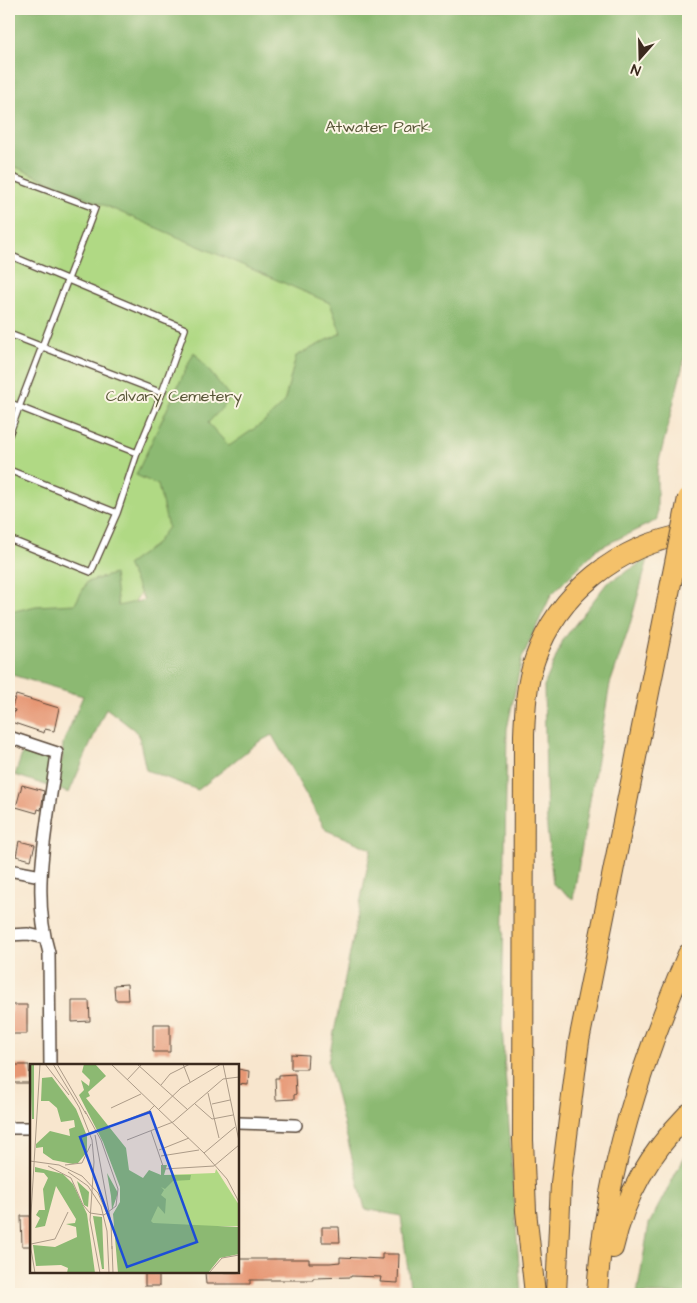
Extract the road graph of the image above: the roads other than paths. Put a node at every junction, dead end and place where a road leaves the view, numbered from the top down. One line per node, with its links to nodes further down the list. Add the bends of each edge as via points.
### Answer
1 (9, 176): 3 (lane, via 95,208)
2 (9, 255): 3 (lane)
3 (70, 279): 5 (lane); 6 (lane, via 185,328)
4 (9, 334): 5 (lane)
5 (42, 347): 6 (lane); 8 (lane)
6 (162, 393): 10 (lane)
7 (9, 402): 8 (lane)
8 (19, 407): 9 (lane); 10 (lane)
9 (9, 435)
10 (137, 453): 13 (lane)
11 (9, 470): 13 (lane)
12 (688, 498): 29 (highway, bridge, via 579,1041 561,1183)
13 (117, 513): 15 (lane, via 91,572)
14 (688, 534): 28 (highway, via 641,547 609,564 590,579 551,625 531,673 524,735 523,1114 526,1211)
15 (9, 539)
16 (9, 737): 18 (street, via 57,753)
17 (9, 870): 18 (street)
18 (41, 876): 20 (street)
19 (9, 935): 20 (street, via 28,934)
20 (45, 938): 22 (street, via 49,953)
21 (688, 954): 30 (highway, via 652,1044 624,1130 610,1195)
22 (50, 1064)
23 (688, 1114): 31 (highway, via 653,1155 628,1198)
24 (239, 1122): 25 (street)
25 (296, 1125)
26 (9, 1128): 27 (street)
27 (30, 1128)
28 (535, 1294)
29 (556, 1294)
30 (597, 1294)
31 (603, 1294)

